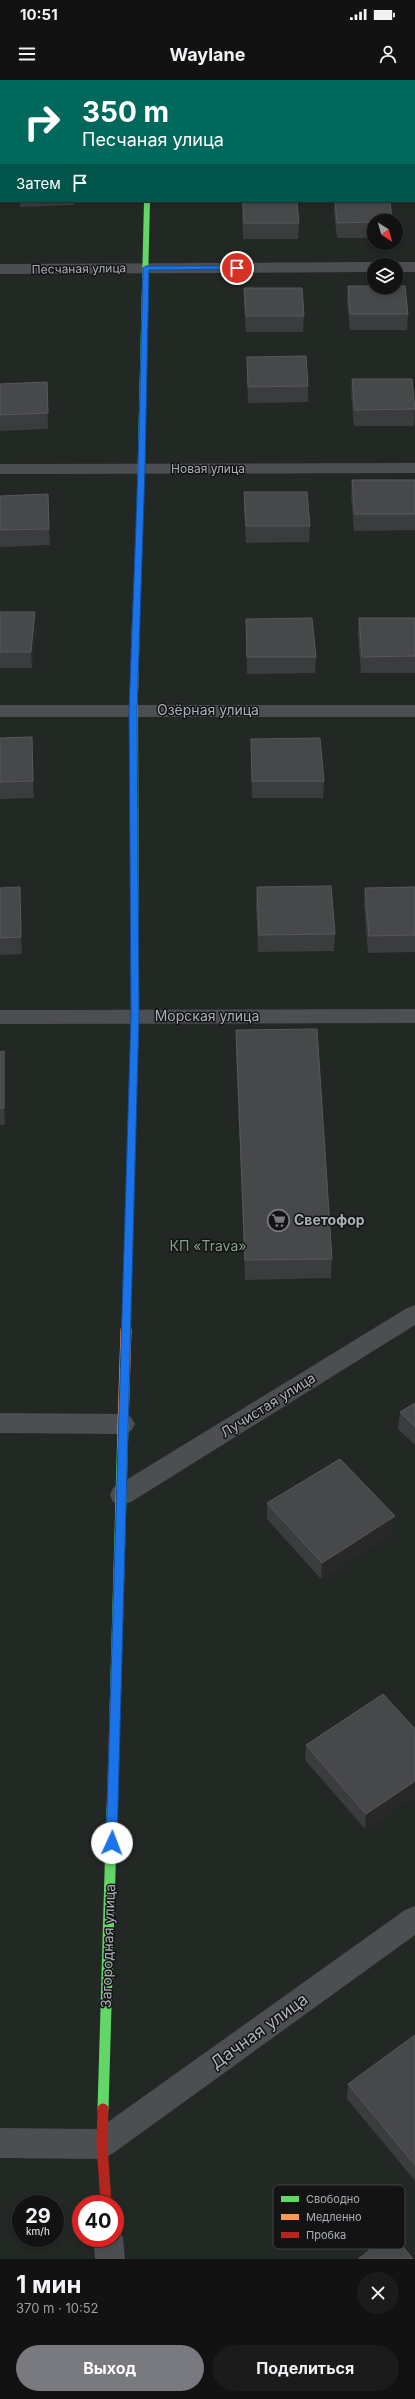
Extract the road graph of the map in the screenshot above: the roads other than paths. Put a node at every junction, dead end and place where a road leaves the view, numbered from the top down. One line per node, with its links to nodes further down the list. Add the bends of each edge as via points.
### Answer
1 (147, 202): 5 (street, Загородная улица)
2 (367, 267): 5 (street, Песчаная улица)
3 (403, 267): 4 (street)
4 (415, 267)
5 (146, 268): 6 (street, Песчаная улица); 9 (street, Загородная улица)
6 (0, 269)
7 (415, 468): 9 (street, Новая улица)
8 (0, 469): 9 (street, Новая улица)
9 (142, 469): 10 (street, Загородная улица)
10 (133, 710): 11 (street, Озёрная улица); 12 (street, Озёрная улица); 13 (street, Загородная улица)
11 (0, 711)
12 (415, 712)
13 (135, 1016): 14 (street, Морская улица); 15 (street, Морская улица); 18 (street, Загородная улица)
14 (415, 1016)
15 (0, 1017)
16 (415, 1314): 19 (street, Лучистая улица)
17 (0, 1423): 18 (street)
18 (123, 1424): 19 (street, Загородная улица)
19 (122, 1495): 22 (street, Загородная улица)
20 (415, 1919): 22 (street, Дачная улица)
21 (0, 2142): 22 (street)
22 (102, 2144): 23 (street, Загородная улица)
23 (105, 2195)
24 (109, 2247): 25 (street)
25 (110, 2259)

